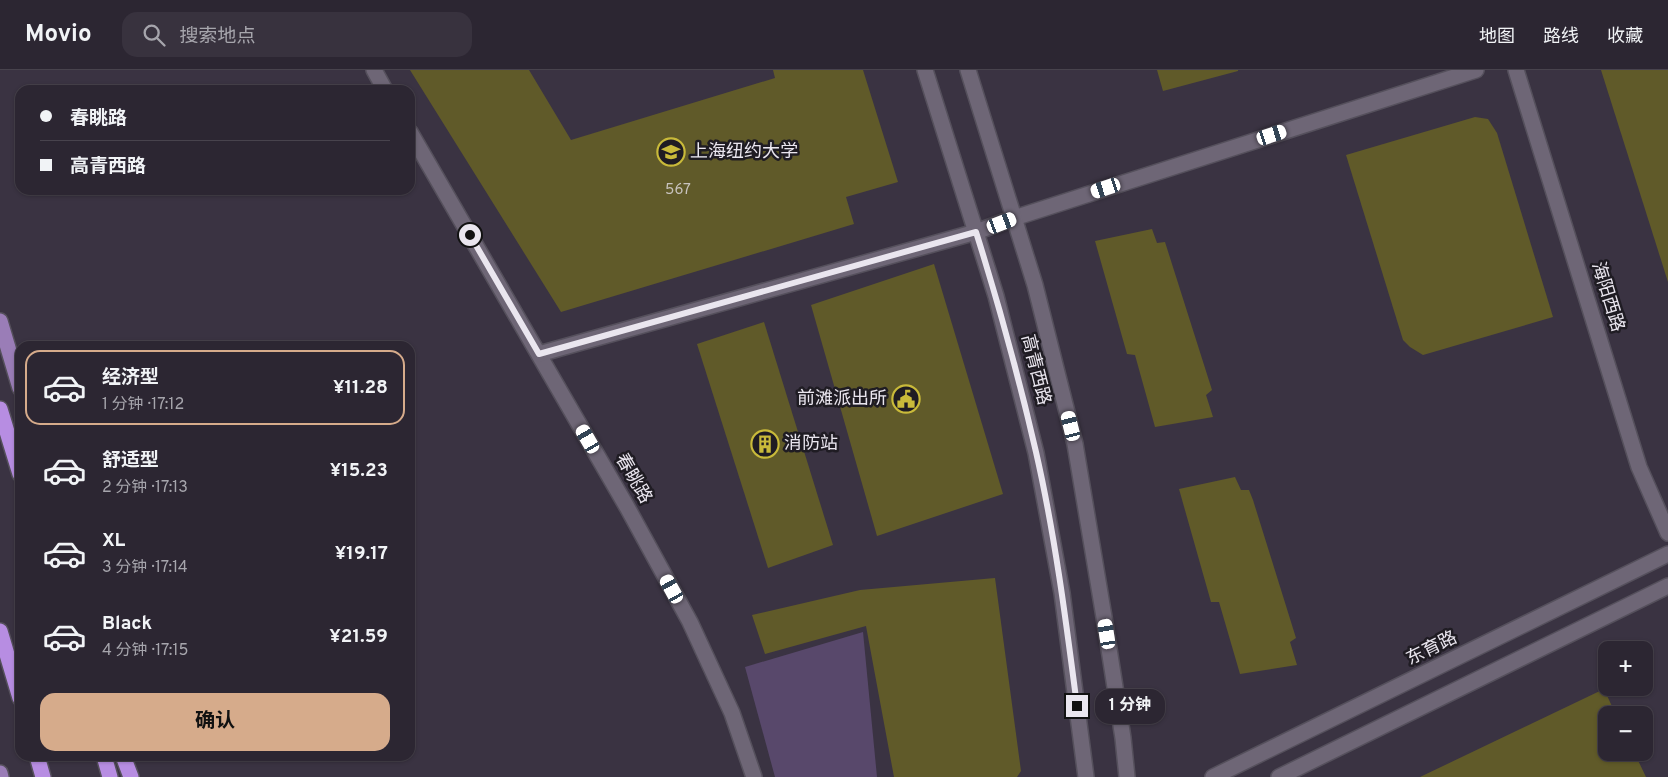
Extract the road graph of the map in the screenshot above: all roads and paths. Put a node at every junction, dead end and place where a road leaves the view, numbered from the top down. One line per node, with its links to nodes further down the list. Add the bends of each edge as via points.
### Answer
1 (374, 70): 6 (street)
2 (925, 70): 9 (street, 高青西路)
3 (968, 70): 8 (street, 高青西路)
4 (1476, 70): 8 (street)
5 (1516, 70): 15 (street, 海阳西路, via 1639,467)
6 (382, 85)
7 (415, 141): 11 (street, 春眺路)
8 (1014, 218): 9 (street); 32 (street, 高青西路, via 1035,285 1075,444 1106,626)
9 (976, 232): 11 (street); 31 (street, 高青西路, via 996,296 1036,453 1062,593)
10 (0, 321): 12 (main road)
11 (539, 354): 30 (street, 春眺路, via 690,622 732,713)
12 (15, 371)
13 (0, 409): 14 (highway)
14 (15, 458)
15 (1668, 533)
16 (1668, 554): 33 (street, 东育路)
17 (1668, 586): 34 (street)
18 (0, 631): 19 (highway)
19 (15, 681)
20 (39, 761): 26 (highway)
21 (105, 761): 27 (highway)
22 (125, 761): 28 (highway)
23 (131, 761): 29 (main road)
24 (0, 773): 25 (main road)
25 (0, 777)
26 (44, 777)
27 (110, 777)
28 (131, 777)
29 (136, 777)
30 (754, 777)
31 (1086, 777)
32 (1127, 777)
33 (1213, 777)
34 (1280, 777)

